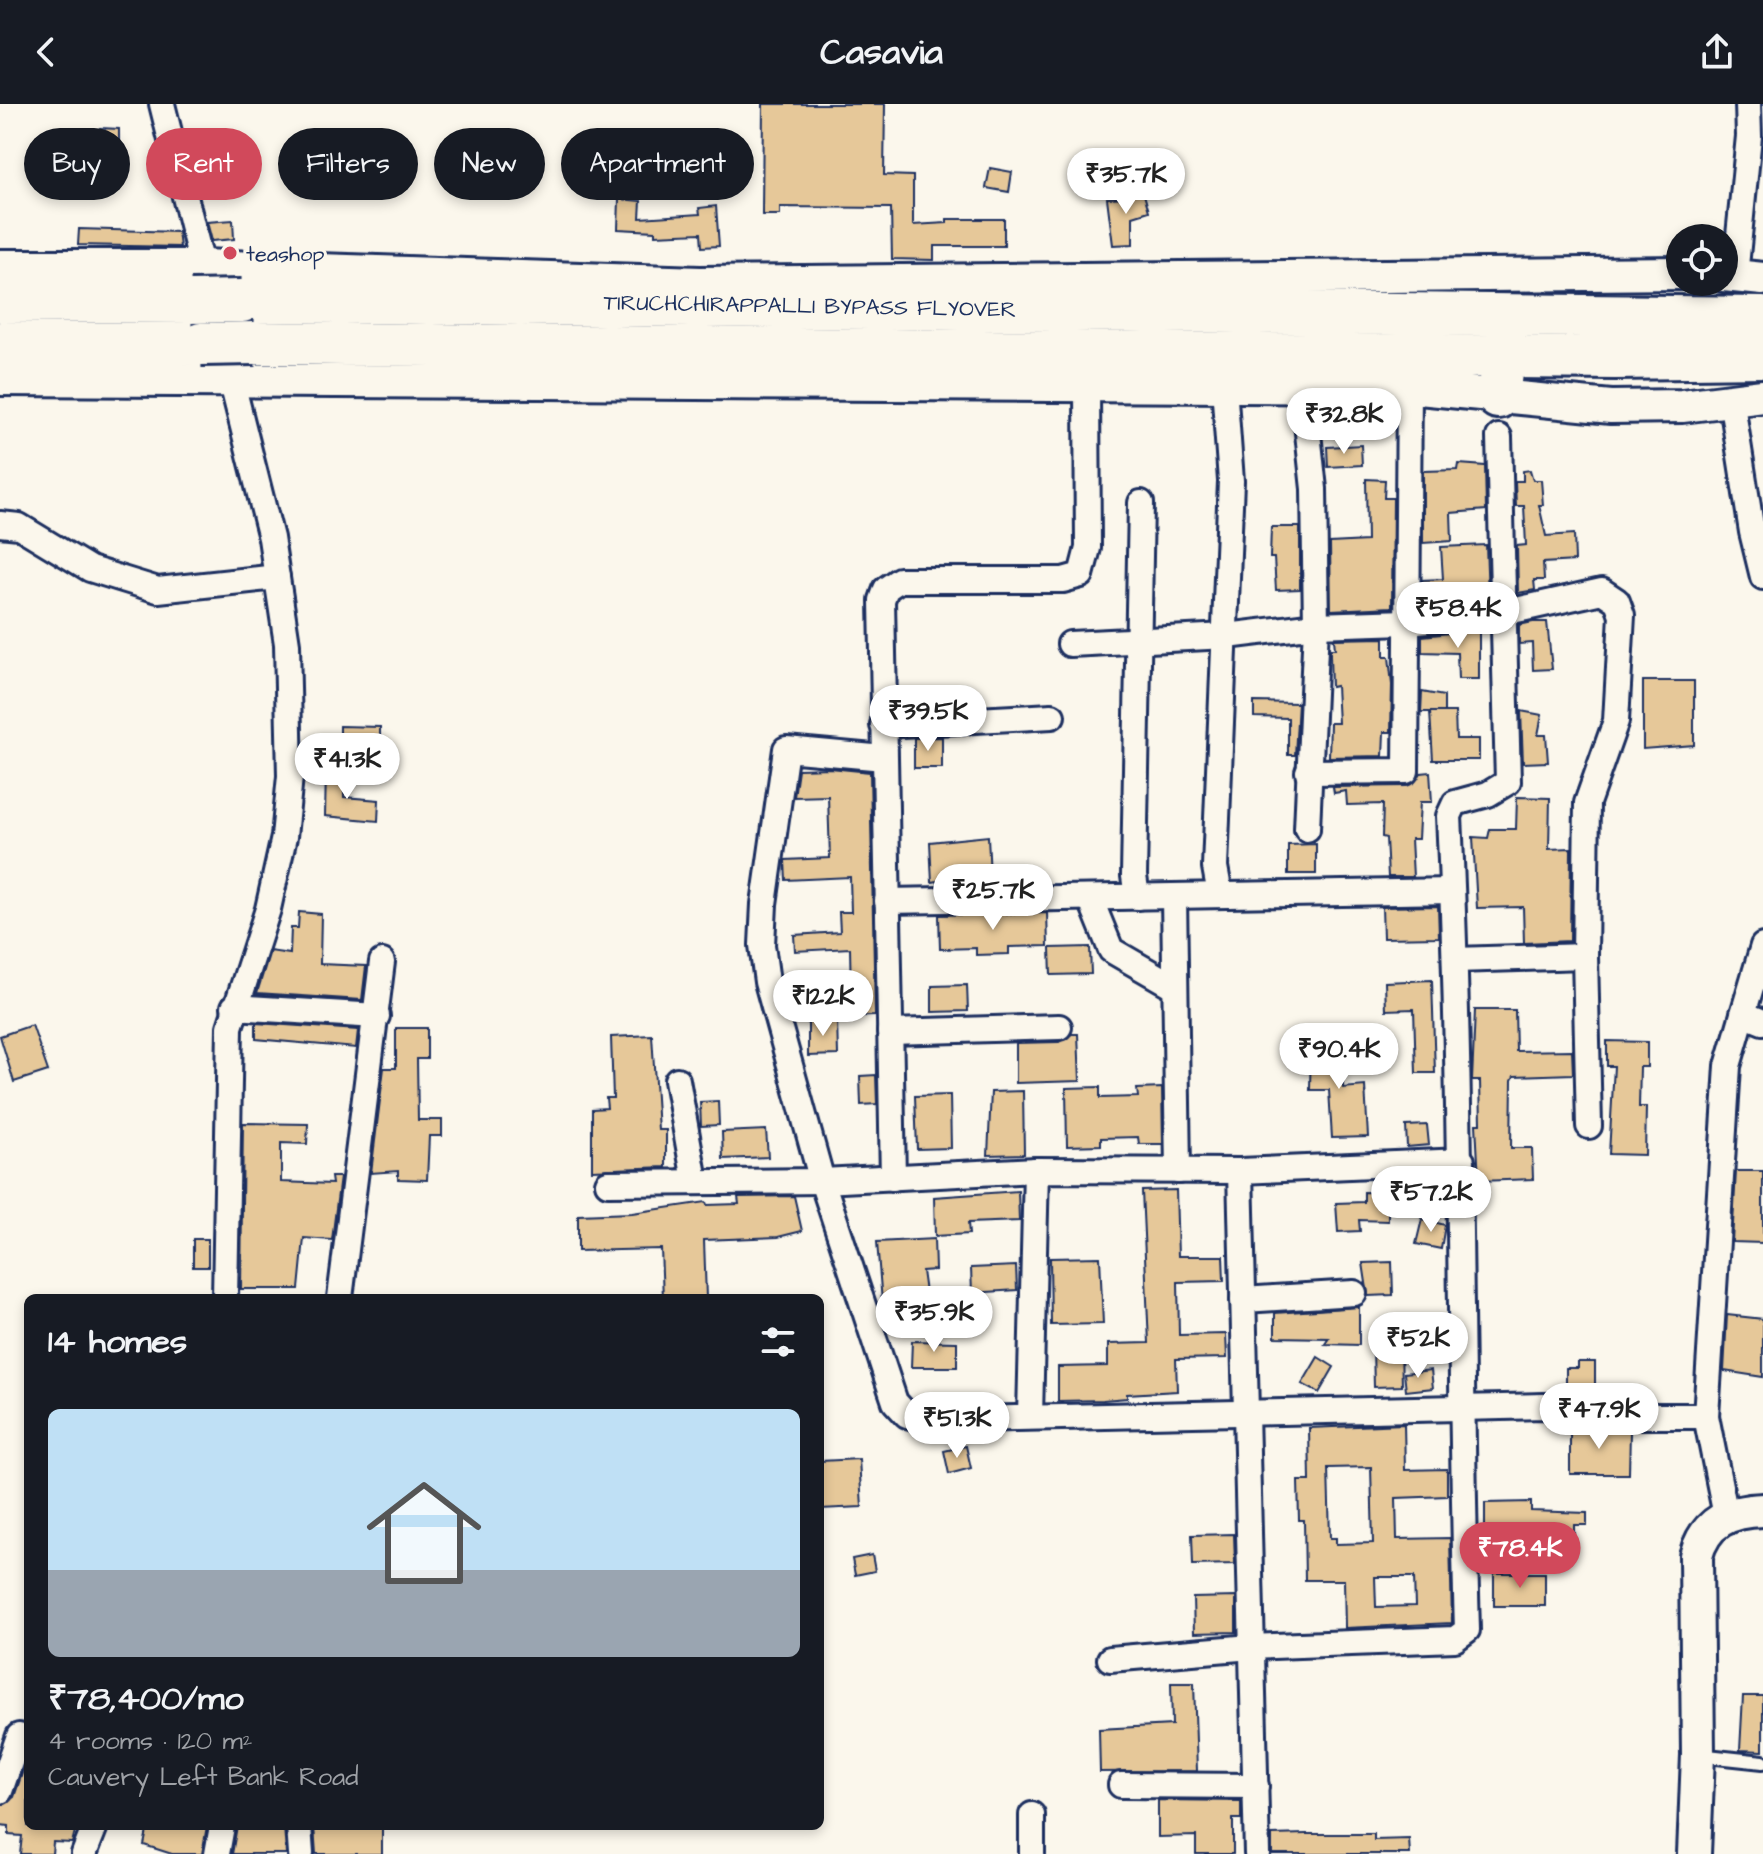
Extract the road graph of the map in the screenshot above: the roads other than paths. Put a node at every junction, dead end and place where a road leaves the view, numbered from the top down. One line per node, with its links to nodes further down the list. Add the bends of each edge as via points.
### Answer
1 (162, 104): 6 (street)
2 (1748, 104): 5 (street)
3 (0, 266): 6 (street)
4 (1666, 273): 6 (street)
5 (1741, 277)
6 (196, 284): 7 (highway, TIRUCHCHIRAPPALLI BYPASS FLYOVER); 10 (highway, TIRUCHCHIRAPPALLI BYPASS FLYOVER, bridge, via 242,301 1296,310); 15 (street)
7 (0, 301)
8 (1763, 318): 9 (highway)
9 (1690, 337): 10 (highway); 13 (highway)
10 (1617, 338): 12 (highway, TIRUCHCHIRAPPALLI BYPASS FLYOVER)
11 (0, 343): 12 (highway, TIRUCHCHIRAPPALLI BYPASS FLYOVER, bridge)
12 (1503, 356): 20 (highway)
13 (1763, 356)
14 (0, 379): 15 (street)
15 (231, 381): 16 (street); 25 (street)
16 (1087, 386): 17 (street); 34 (street, via 1088,548 1081,575 1063,580 899,580 886,589)
17 (1224, 386): 18 (street); 30 (street, via 1231,481)
18 (1303, 386): 19 (street); 29 (street, via 1314,489)
19 (1409, 387): 20 (street); 28 (street)
20 (1498, 397): 21 (street, via 1611,407 1682,406)
21 (1747, 397): 26 (street, via 1752,532)
22 (1499, 437): 27 (street)
23 (1141, 503): 31 (street)
24 (0, 524): 25 (street, via 19,526 90,569 158,590)
25 (277, 577): 49 (street, via 287,644 290,776 284,837 268,909)
26 (1763, 577)
27 (1503, 613): 28 (street); 38 (street, via 1508,782 1451,807); 45 (street, via 1602,591 1617,601 1622,615 1616,721 1587,803)
28 (1406, 622): 29 (street); 36 (street, via 1406,771)
29 (1316, 625): 30 (street); 36 (street)
30 (1227, 636): 31 (street); 39 (street, via 1215,867 1219,889)
31 (1139, 641): 32 (street); 41 (street)
32 (1070, 644)
33 (1052, 716): 34 (street)
34 (883, 725): 35 (street)
35 (884, 758): 43 (street); 62 (street, via 786,749 778,794 762,945 767,982)
36 (1308, 772): 37 (street)
37 (1307, 829)
38 (1452, 891): 39 (street); 46 (street)
39 (1227, 895): 40 (street)
40 (1174, 896): 41 (street); 48 (street)
41 (1137, 897): 42 (street)
42 (1090, 898): 43 (street); 48 (street, via 1111,950)
43 (887, 901): 53 (street)
44 (1763, 946): 51 (street)
45 (1585, 956): 46 (street); 55 (street)
46 (1455, 960): 56 (street)
47 (382, 962): 50 (street)
48 (1175, 987): 58 (street)
49 (234, 1007): 50 (street); 65 (street)
50 (377, 1016): 66 (street)
51 (1753, 1018): 71 (street, via 1728,1066)
52 (1059, 1027): 53 (street)
53 (890, 1032): 60 (street)
54 (677, 1080): 61 (street)
55 (1589, 1126)
56 (1462, 1161): 59 (street); 68 (street)
57 (1036, 1170): 58 (street); 60 (street); 70 (street)
58 (1178, 1171): 59 (street)
59 (1240, 1171): 67 (street)
60 (893, 1178): 62 (street)
61 (695, 1181): 62 (street); 63 (street)
62 (822, 1181): 70 (street, via 900,1409 925,1420)
63 (608, 1183)
64 (1354, 1293): 67 (street)
65 (225, 1294)
66 (341, 1294)
67 (1243, 1300): 69 (street)
68 (1461, 1407): 69 (street); 71 (street, via 1544,1406 1627,1416); 74 (street, via 1464,1635)
69 (1245, 1415): 70 (street); 74 (street)
70 (1030, 1416)
71 (1706, 1416): 73 (street)
72 (1763, 1510): 73 (street)
73 (1726, 1516): 77 (street, via 1706,1532 1695,1563)
74 (1251, 1647): 75 (street); 80 (street)
75 (1110, 1659)
76 (19, 1736): 81 (street)
77 (1698, 1755): 78 (lane); 91 (street)
78 (1763, 1762)
79 (1121, 1785): 80 (street)
80 (1256, 1786): 90 (street)
81 (0, 1791)
82 (1032, 1815): 89 (street)
83 (93, 1830): 86 (street)
84 (221, 1830): 87 (street)
85 (299, 1830): 88 (street)
86 (84, 1854)
87 (217, 1854)
88 (301, 1854)
89 (1032, 1854)
90 (1257, 1854)
91 (1694, 1854)

